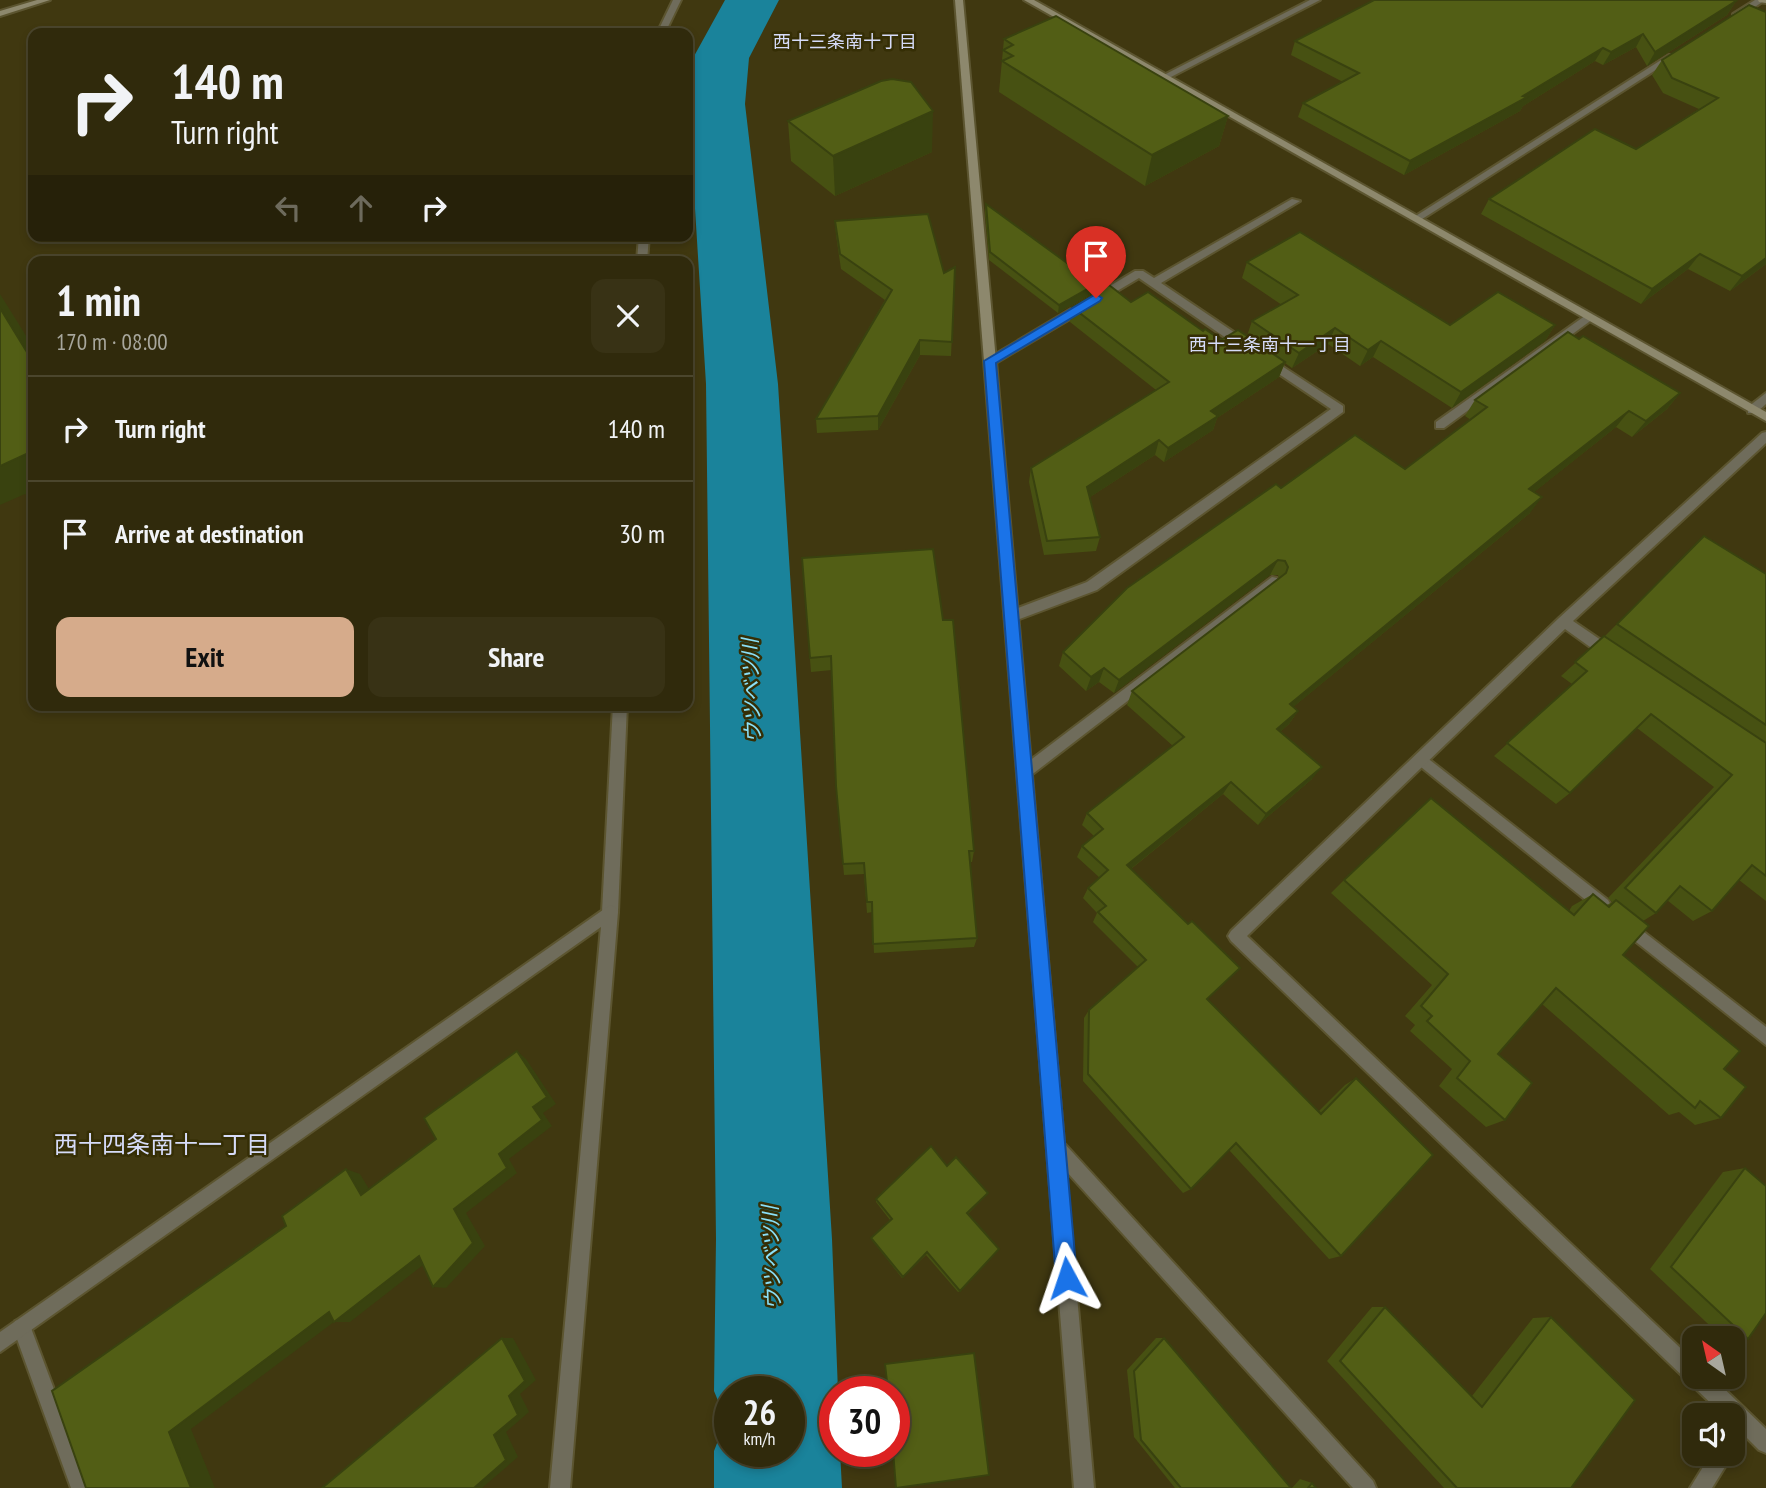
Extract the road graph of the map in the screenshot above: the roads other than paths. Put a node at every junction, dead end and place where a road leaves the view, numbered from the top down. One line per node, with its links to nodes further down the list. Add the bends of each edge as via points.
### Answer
1 (46, 0): 7 (street)
2 (677, 0): 9 (street)
3 (959, 0): 16 (street)
4 (1028, 0): 11 (street)
5 (1315, 0): 11 (street)
6 (1763, 0): 8 (street)
7 (0, 14)
8 (1726, 22)
9 (663, 28)
10 (1680, 51): 13 (street)
11 (1164, 77): 13 (street)
12 (1295, 201): 14 (street)
13 (1416, 219): 15 (street)
14 (1154, 283): 16 (street, via 1139,273); 23 (street, via 1339,409 1092,586)
15 (1589, 317): 18 (street); 20 (street)
16 (990, 361): 23 (street)
17 (1766, 397): 18 (street)
18 (1752, 410): 19 (street)
19 (1766, 417)
20 (1440, 425)
21 (1766, 436): 24 (street)
22 (1272, 583): 28 (street)
23 (1012, 616): 28 (street)
24 (1564, 622): 25 (street); 27 (street)
25 (1620, 661)
26 (620, 711): 29 (street)
27 (1421, 759): 30 (street); 34 (street, via 1236,936)
28 (1025, 772): 31 (street)
29 (610, 912): 32 (street); 41 (street)
30 (1766, 1037)
31 (1056, 1147): 42 (street); 43 (street)
32 (22, 1328): 33 (street); 40 (street)
33 (0, 1343)
34 (1682, 1363)
35 (1711, 1390): 36 (street)
36 (1724, 1403)
37 (1745, 1423): 38 (street)
38 (1766, 1443)
39 (1715, 1466): 44 (street)
40 (80, 1488)
41 (560, 1488)
42 (1084, 1488)
43 (1366, 1488)
44 (1700, 1488)

